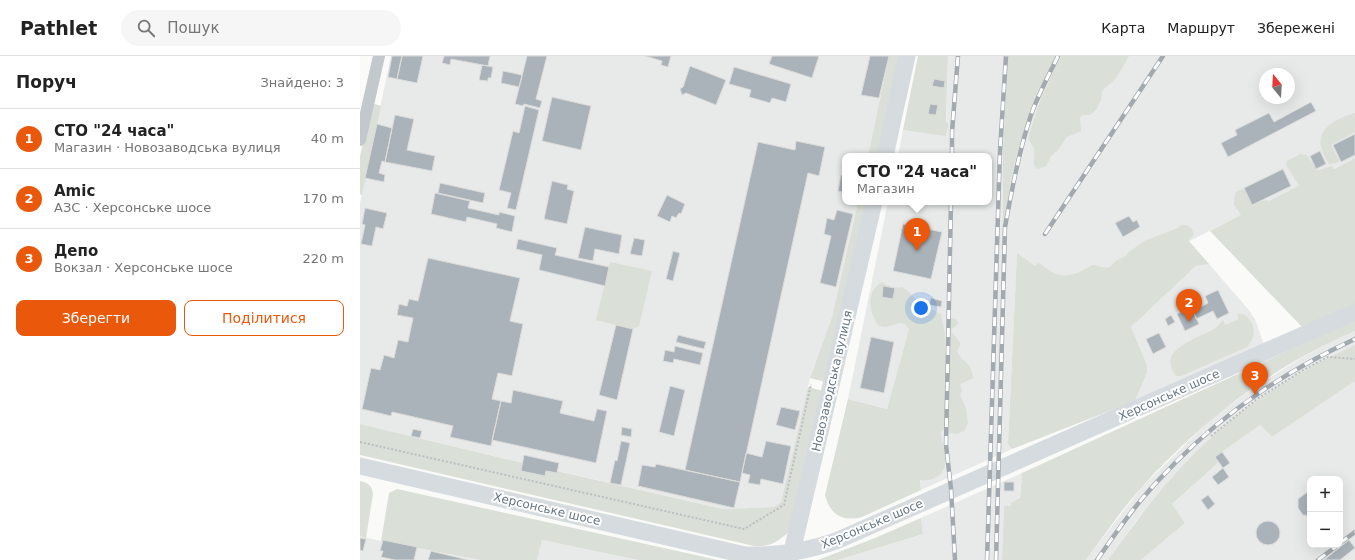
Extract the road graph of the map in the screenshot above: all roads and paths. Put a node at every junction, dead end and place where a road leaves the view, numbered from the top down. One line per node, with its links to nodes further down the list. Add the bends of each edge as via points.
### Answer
1 (379, 56): 3 (street)
2 (907, 56): 4 (main road)
3 (360, 140)
4 (886, 153)
5 (873, 205): 12 (main road, Новозаводська вулиця)
6 (1355, 312): 12 (main road, Херсонське шосе, via 836,540)
7 (1355, 359): 9 (path, via 1328,357 1305,369 1257,399)
8 (811, 384): 10 (path, via 784,505 744,529)
9 (1211, 436)
10 (360, 442)
11 (360, 466): 12 (main road, Херсонське шосе, via 745,555)
12 (791, 556)

